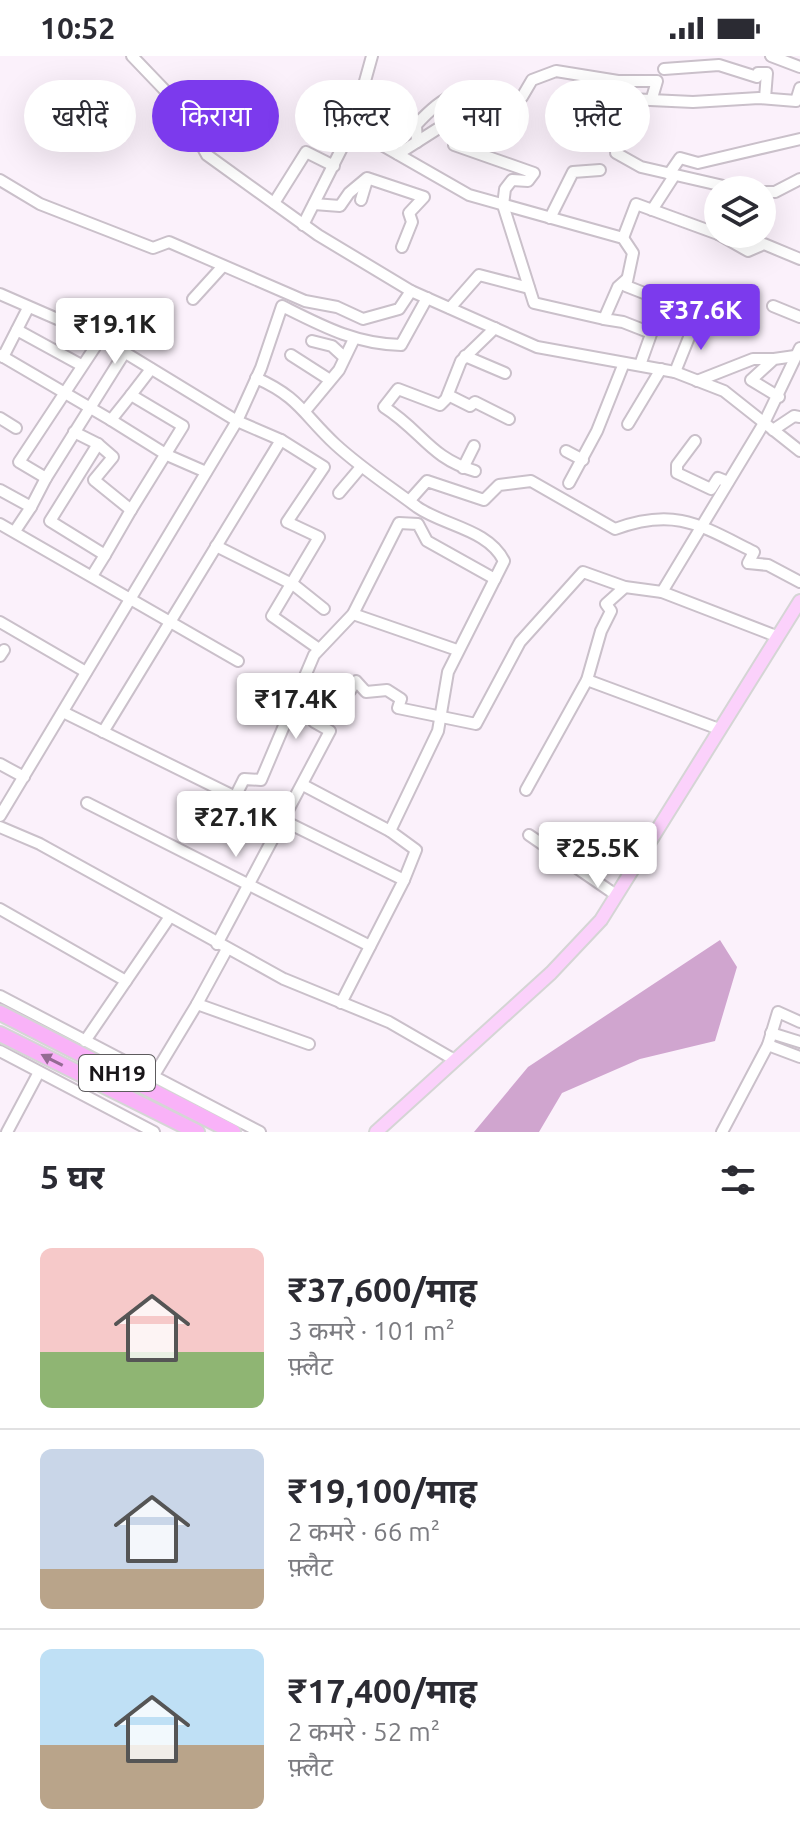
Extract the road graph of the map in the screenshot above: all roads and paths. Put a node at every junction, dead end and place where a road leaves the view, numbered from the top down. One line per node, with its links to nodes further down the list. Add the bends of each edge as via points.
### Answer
1 (132, 56): 27 (street, via 179,105 207,155)
2 (372, 56): 6 (street)
3 (771, 56): 4 (street)
4 (800, 67)
5 (664, 69): 9 (street, via 719,65 757,77 767,73)
6 (365, 80)
7 (800, 88): 9 (street, via 796,101)
8 (652, 98): 9 (street); 10 (street, via 657,81 556,71 532,80 522,97 463,91 434,105)
9 (765, 98)
10 (418, 123)
11 (800, 139): 20 (street, via 698,163 680,158)
12 (341, 152): 18 (street)
13 (394, 152): 17 (street)
14 (401, 152): 17 (street)
15 (474, 152): 29 (street, via 534,173 528,181 512,180)
16 (616, 153): 20 (street)
17 (398, 154): 29 (street, via 469,195)
18 (334, 166): 27 (street, via 306,152); 28 (street)
19 (600, 170): 31 (street, via 573,172)
20 (671, 175): 24 (street); 30 (street)
21 (367, 178): 26 (street); 28 (street, via 340,206); 35 (street, via 424,197 409,213 412,222)
22 (800, 179): 25 (street)
23 (0, 180): 38 (street, via 40,204 153,248 169,242)
24 (704, 182)
25 (776, 191)
26 (361, 200)
27 (274, 203): 32 (street)
28 (314, 204): 32 (street)
29 (503, 205): 31 (street); 40 (street)
30 (652, 210): 33 (street); 34 (street, via 636,204)
31 (550, 218): 34 (street)
32 (303, 225): 41 (street)
33 (704, 229)
34 (623, 238): 39 (street, via 633,253)
35 (402, 247)
36 (774, 248): 37 (street)
37 (800, 259)
38 (223, 266): 41 (street, via 363,319 399,309); 44 (street)
39 (627, 279): 49 (street); 53 (street, via 626,286 649,295 660,309)
40 (529, 288): 47 (street, via 479,275); 49 (street, via 534,303)
41 (411, 291): 43 (street)
42 (1, 297): 46 (street)
43 (427, 298): 47 (street); 55 (street, via 401,345)
44 (193, 299)
45 (773, 306): 48 (street)
46 (28, 308): 52 (street); 54 (street)
47 (450, 308): 51 (street)
48 (800, 317)
49 (604, 319): 53 (street)
50 (696, 320): 69 (street)
51 (495, 328): 61 (street); 64 (street, via 537,347)
52 (17, 330): 60 (street); 65 (street)
53 (651, 333): 66 (street)
54 (101, 338): 57 (street); 65 (street)
55 (354, 339): 62 (street); 71 (street, via 282,306)
56 (312, 341): 62 (street, via 332,346)
57 (125, 352): 67 (street); 78 (street)
58 (798, 352): 63 (street); 77 (street)
59 (291, 355): 72 (street)
60 (2, 356): 74 (street)
61 (465, 356): 70 (street); 76 (street)
62 (344, 357): 72 (street)
63 (774, 359): 73 (street, via 753,359); 77 (street, via 751,380)
64 (624, 363): 66 (street); 96 (street)
65 (81, 365): 74 (street)
66 (640, 365): 68 (street)
67 (151, 369): 75 (street); 84 (street)
68 (661, 369): 69 (street); 85 (street)
69 (675, 372): 73 (street)
70 (505, 373)
71 (256, 378): 79 (street, via 293,396); 84 (street)
72 (330, 380): 79 (street)
73 (697, 381): 86 (street, via 724,391)
74 (63, 392): 78 (street); 101 (street, via 19,462)
75 (131, 395): 83 (street); 95 (street, via 183,426)
76 (448, 395): 82 (street); 98 (street, via 440,405 398,389 384,407 409,423 450,464)
77 (779, 397): 86 (street)
78 (90, 407): 83 (street); 88 (street)
79 (305, 411): 97 (street)
80 (800, 417): 86 (street)
81 (0, 418): 87 (street)
82 (509, 419)
83 (111, 420): 95 (street)
84 (237, 421): 89 (street); 100 (street)
85 (628, 424)
86 (769, 426): 94 (street); 102 (street)
87 (16, 428)
88 (74, 432): 91 (street); 101 (street)
89 (281, 440): 114 (street); 119 (street, via 324,467 287,522 319,537)
90 (695, 441): 102 (street, via 677,473 711,489 718,478)
91 (98, 444): 108 (street, via 113,457 94,480); 115 (street, via 50,521)
92 (474, 446): 98 (street)
93 (566, 451): 96 (street)
94 (800, 451)
95 (167, 455): 100 (street); 108 (street)
96 (583, 460): 103 (street)
97 (361, 467): 105 (street); 106 (street)
98 (463, 468): 99 (street)
99 (475, 471)
100 (206, 472): 122 (street)
101 (46, 478): 107 (street)
102 (728, 482): 112 (street)
103 (569, 483)
104 (0, 490): 107 (street)
105 (339, 493)
106 (410, 500): 109 (street); 112 (street, via 427,481 484,500 499,485 531,481 615,529 648,517)
107 (31, 507): 113 (street)
108 (131, 510): 115 (street)
109 (435, 515): 111 (street); 117 (street, via 498,550 504,561)
110 (0, 524): 113 (street)
111 (418, 524): 117 (street, via 427,541); 125 (street, via 399,523)
112 (702, 525): 118 (street, via 754,552 748,563 768,565); 121 (street)
113 (15, 531): 116 (street)
114 (216, 546): 119 (street); 127 (street)
115 (105, 555): 116 (street)
116 (92, 576): 122 (street)
117 (495, 579): 130 (street)
118 (800, 582)
119 (294, 585): 124 (street); 129 (street, via 272,616)
120 (625, 587): 121 (street); 133 (street, via 606,604 611,611); 135 (street, via 583,572 520,642 476,724)
121 (662, 592): 128 (street)
122 (130, 599): 127 (street); 132 (street)
123 (800, 601): 128 (main road)
124 (324, 609)
125 (353, 614): 129 (street); 130 (street)
126 (0, 622): 132 (street)
127 (170, 622): 131 (street); 137 (street)
128 (776, 636): 136 (main road)
129 (319, 649): 142 (street, via 261,780 244,779)
130 (457, 650): 135 (street)
131 (238, 661)
132 (86, 672): 134 (street)
133 (587, 680): 136 (street); 141 (street)
134 (63, 712): 137 (street); 139 (street)
135 (441, 717): 140 (street, via 398,708 401,699 387,690 366,692 356,681 350,691 329,695 314,722 330,731); 147 (street)
136 (719, 729): 151 (main road)
137 (103, 732): 142 (street)
138 (0, 764): 139 (street)
139 (24, 777): 144 (street)
140 (303, 785): 145 (street); 147 (street)
141 (526, 790)
142 (235, 797): 145 (street)
143 (87, 803): 150 (street)
144 (0, 816)
145 (284, 821): 149 (street); 150 (street)
146 (0, 827): 153 (street)
147 (390, 831): 149 (street, via 416,850)
148 (529, 835): 151 (street)
149 (404, 880): 155 (street)
150 (249, 885): 154 (street); 155 (street)
151 (616, 895): 170 (main road, via 601,920 551,973)
152 (0, 909): 156 (street)
153 (169, 918): 154 (street); 156 (street)
154 (222, 946): 158 (street); 159 (street)
155 (370, 946): 158 (street)
156 (126, 981): 164 (street)
157 (0, 996): 164 (street)
158 (341, 1003): 170 (street, via 389,1022)
159 (197, 1004): 166 (street); 172 (street)
160 (0, 1013): 176 (highway, NH19)
161 (800, 1022): 162 (street, via 778,1012)
162 (771, 1033): 165 (street); 167 (street)
163 (0, 1034): 175 (highway, NH19, one-way to 163)
164 (85, 1041): 172 (street)
165 (800, 1042)
166 (309, 1044)
167 (768, 1045): 169 (street); 179 (street)
168 (0, 1051): 171 (street)
169 (800, 1057)
170 (453, 1059): 178 (main road)
171 (39, 1072): 173 (street); 174 (street)
172 (153, 1077): 177 (street)
173 (7, 1132)
174 (154, 1132)
175 (197, 1132)
176 (233, 1132)
177 (260, 1132)
178 (376, 1132)
179 (722, 1132)

